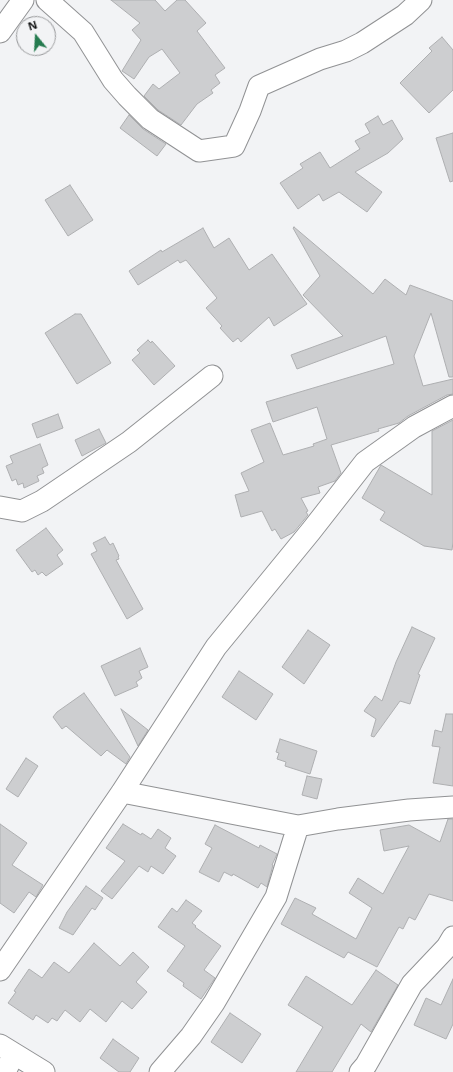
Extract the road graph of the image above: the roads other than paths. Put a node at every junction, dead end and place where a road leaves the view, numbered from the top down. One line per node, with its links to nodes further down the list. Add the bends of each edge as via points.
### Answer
1 (23, 0): 4 (street)
2 (47, 0): 3 (street, via 83,32 113,80 150,119 200,151 234,146 259,86 362,43 405,15)
3 (422, 0)
4 (0, 32)
5 (212, 376): 7 (street, via 129,442 42,501 22,511)
6 (453, 406): 8 (street, via 414,427 365,462 312,531 216,647)
7 (0, 507)
8 (122, 792): 10 (street); 12 (street)
9 (453, 807): 10 (street, via 409,810)
10 (298, 826): 15 (street, via 276,898 214,1003 191,1036)
11 (451, 945): 16 (street, via 412,984)
12 (0, 970)
13 (6, 1057): 14 (street)
14 (44, 1072)
15 (160, 1072)
16 (360, 1072)

